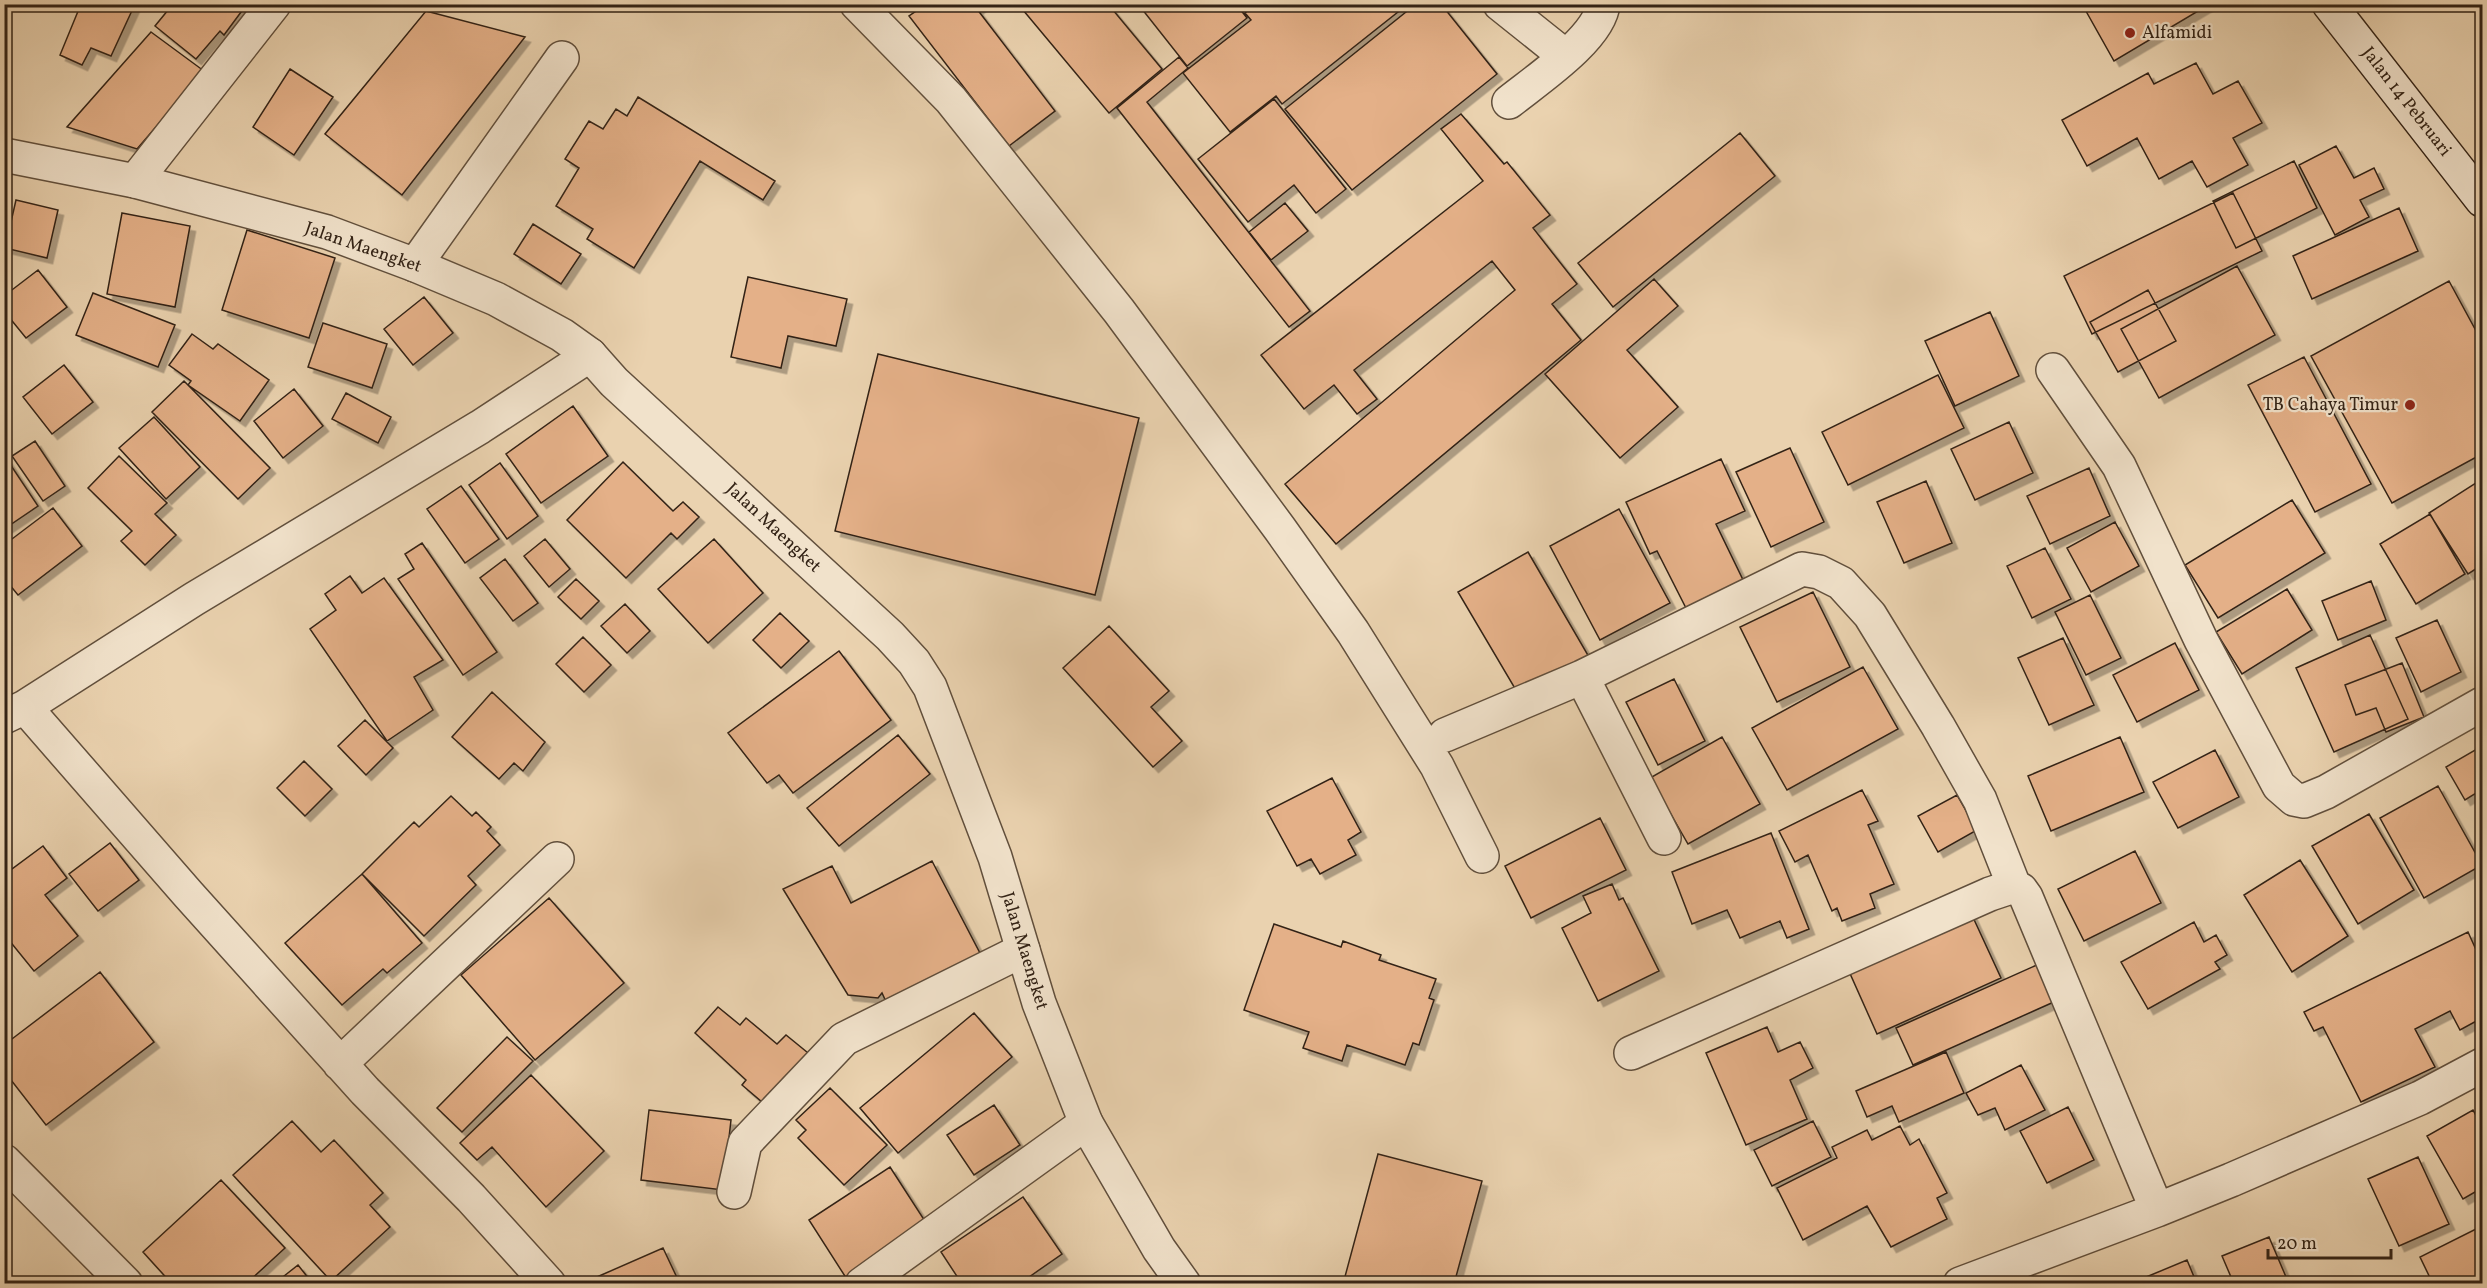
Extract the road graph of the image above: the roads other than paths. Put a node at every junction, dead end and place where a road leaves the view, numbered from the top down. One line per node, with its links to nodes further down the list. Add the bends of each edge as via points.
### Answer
1 (274, 4): 10 (street)
2 (857, 4): 20 (street, via 951,100 1119,311 1280,529 1353,632 1437,766)
3 (1500, 4): 6 (street)
4 (1603, 4): 6 (street, via 1599,22)
5 (2329, 4): 11 (street, Jalan 14 Pebruari)
6 (1565, 56): 8 (street)
7 (562, 58): 12 (street)
8 (1509, 102)
9 (4, 155): 10 (street, Jalan Maengket)
10 (135, 181): 12 (street, Jalan Maengket, via 327,232)
11 (2482, 200)
12 (415, 264): 13 (street, Jalan Maengket, via 496,299)
13 (590, 355): 17 (street, via 480,427); 23 (street, Jalan Maengket, via 614,382 914,662 930,687 995,857)
14 (2053, 370): 16 (street, via 2119,466 2201,640 2270,772 2286,794 2304,801 2326,792)
15 (1582, 677): 18 (street); 19 (street); 22 (street, via 1802,569 1819,572 1841,583 1869,615 1980,800)
16 (2482, 704)
17 (15, 712): 25 (street)
18 (1444, 735)
19 (1664, 838)
20 (1482, 856)
21 (557, 859): 25 (street)
22 (2014, 886): 24 (street); 30 (street, via 2026,897)
23 (1023, 950): 27 (street, Jalan Maengket, via 1039,1003); 29 (street, via 844,1039 745,1143)
24 (1631, 1053)
25 (340, 1064): 32 (street)
26 (2482, 1065): 30 (street, via 2370,1121)
27 (1086, 1123): 33 (street); 34 (street, Jalan Maengket, via 1159,1249)
28 (4, 1161): 31 (street)
29 (734, 1192)
30 (2157, 1210): 35 (street)
31 (126, 1284)
32 (549, 1284)
33 (862, 1284)
34 (1184, 1284)
35 (1960, 1284)

